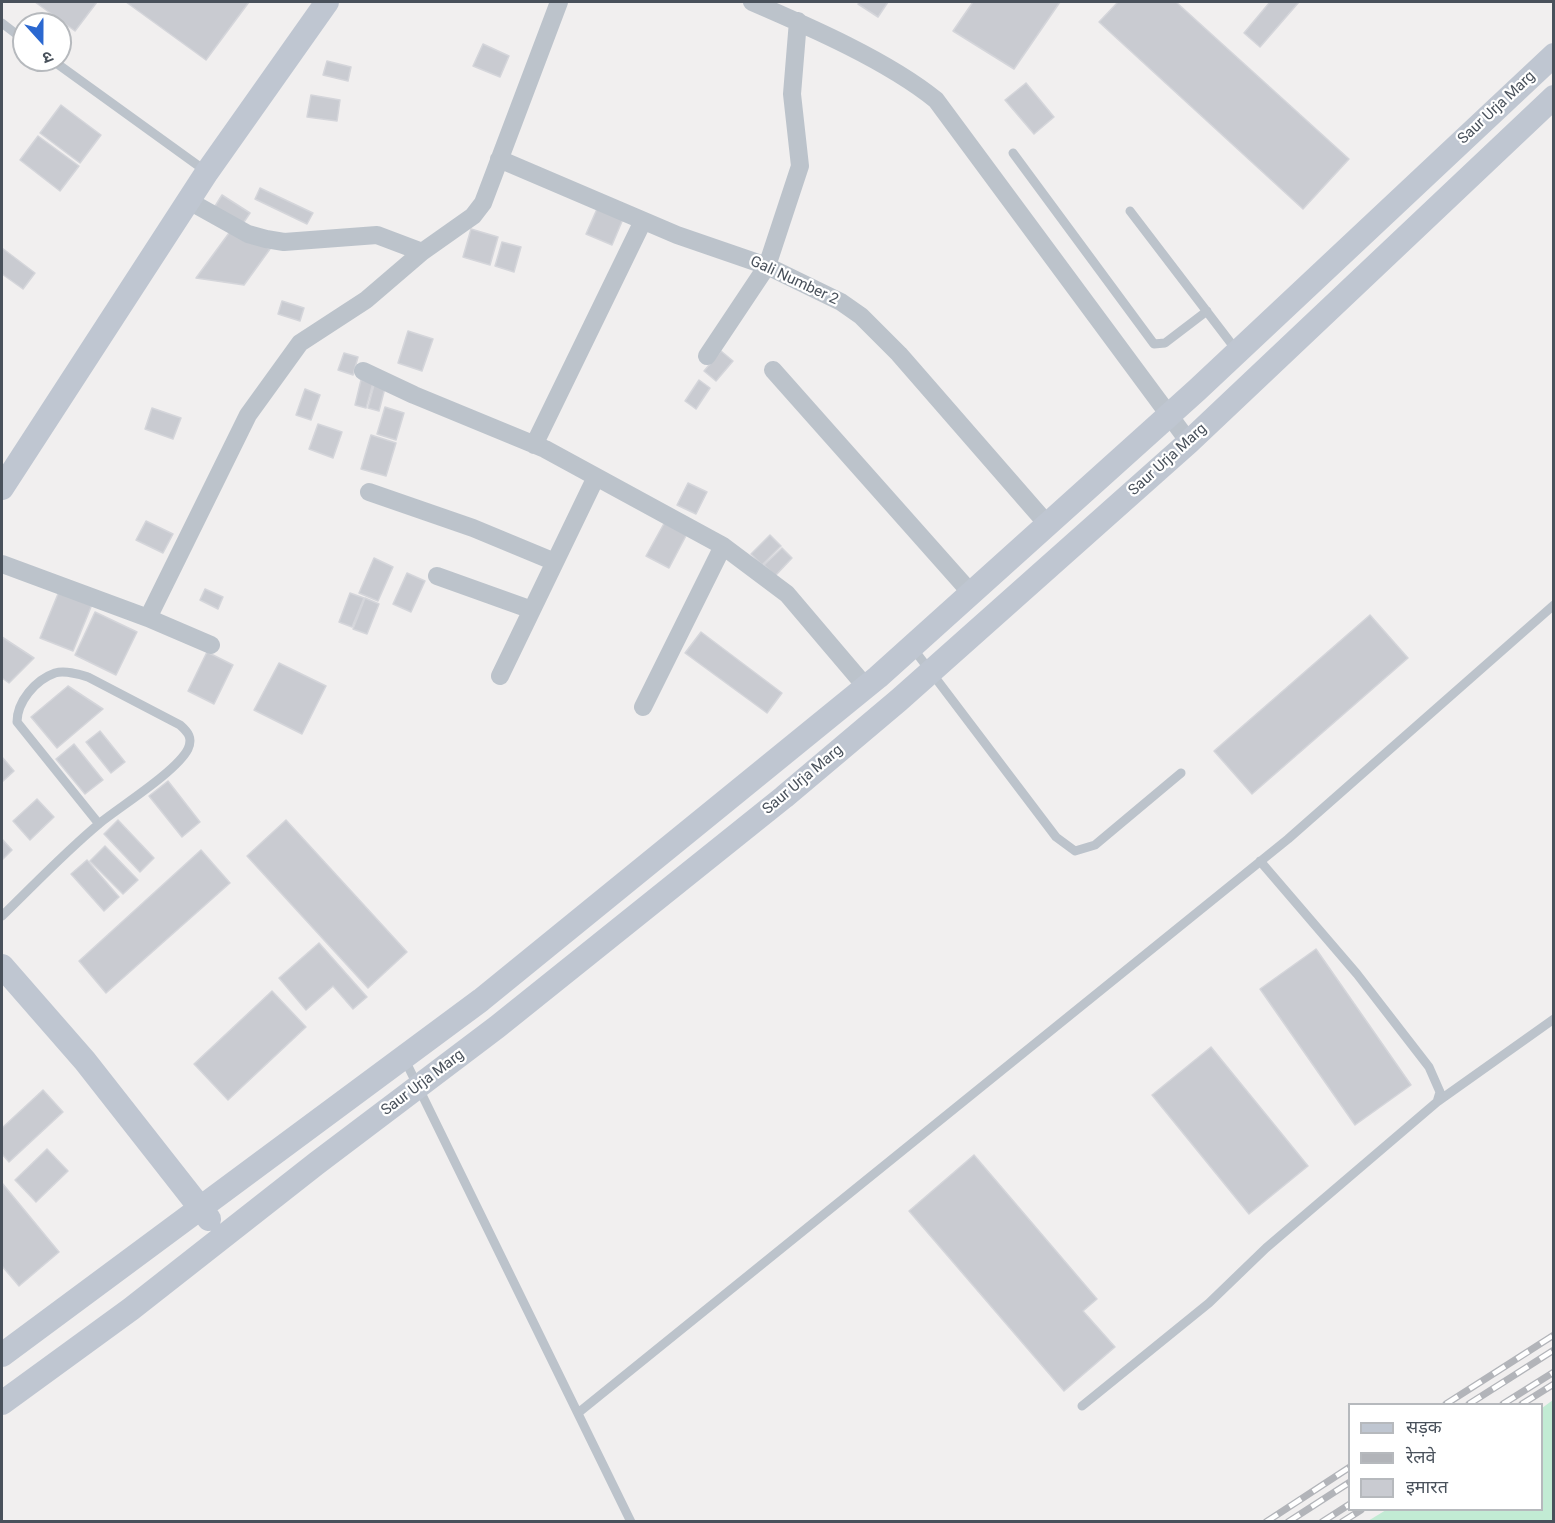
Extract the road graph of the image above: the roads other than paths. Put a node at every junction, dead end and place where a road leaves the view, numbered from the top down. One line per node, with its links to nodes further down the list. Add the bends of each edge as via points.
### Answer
1 (327, 2): 10 (street)
2 (559, 2): 9 (street)
3 (752, 2): 4 (street)
4 (798, 21): 15 (street, via 792,94 800,166); 21 (street, via 898,74 936,100)
5 (1554, 55): 17 (street, Saur Urja Marg)
6 (69, 72): 10 (lane)
7 (1554, 97): 22 (street, Saur Urja Marg)
8 (1013, 153): 16 (lane, via 1154,344 1165,343)
9 (499, 159): 13 (street, Gali Number 2); 14 (street, via 483,202 473,216)
10 (207, 172): 11 (street)
11 (189, 201): 14 (street, via 248,234 266,239 312,241 377,234); 25 (street)
12 (1130, 211): 16 (lane)
13 (643, 221): 15 (street, Gali Number 2); 23 (street)
14 (422, 252): 35 (street, via 366,300 300,343 248,415)
15 (767, 266): 18 (street); 27 (street, Gali Number 2, via 861,316)
16 (1207, 311): 17 (lane)
17 (1237, 351): 21 (street, Saur Urja Marg)
18 (707, 356)
19 (773, 370): 32 (street)
20 (363, 371): 23 (street)
21 (1170, 414): 22 (street); 27 (street, Saur Urja Marg)
22 (1190, 442): 38 (street, Saur Urja Marg)
23 (534, 445): 24 (street)
24 (596, 477): 28 (street); 29 (street)
25 (2, 488)
26 (369, 492): 29 (street)
27 (1048, 525): 32 (street, Saur Urja Marg)
28 (723, 546): 40 (street, via 787,594); 41 (street)
29 (555, 562): 34 (street)
30 (2, 564): 35 (street)
31 (437, 576): 34 (street)
32 (971, 593): 37 (street, Saur Urja Marg)
33 (1554, 605): 46 (lane)
34 (532, 610): 39 (street)
35 (148, 618): 36 (street)
36 (211, 645)
37 (912, 647): 38 (lane); 40 (street, Saur Urja Marg)
38 (932, 670): 42 (lane, via 1056,837 1075,851 1095,845); 45 (street, Saur Urja Marg)
39 (500, 676)
40 (866, 687): 43 (street, Saur Urja Marg)
41 (643, 707)
42 (1181, 773)
43 (713, 812): 45 (street); 50 (street, Saur Urja Marg, via 481,1000)
44 (99, 824): 44 (lane, via 176,764 187,750 188,732 88,677 55,673 35,686 21,702 17,722); 47 (lane)
45 (735, 836): 51 (street, Saur Urja Marg, via 497,1028)
46 (1260, 861): 52 (lane, via 1357,974 1429,1067 1440,1092); 58 (lane)
47 (2, 916)
48 (2, 966): 53 (street, via 84,1061)
49 (1554, 1019): 52 (lane)
50 (403, 1057): 51 (lane); 53 (street, Saur Urja Marg)
51 (418, 1086): 54 (street, Saur Urja Marg); 58 (lane)
52 (1437, 1102): 57 (lane, via 1266,1248 1209,1303)
53 (200, 1208): 54 (street); 55 (street, Saur Urja Marg)
54 (223, 1236): 56 (street, Saur Urja Marg)
55 (2, 1355)
56 (2, 1403)
57 (1082, 1406)
58 (578, 1413): 59 (lane)
59 (631, 1521)

